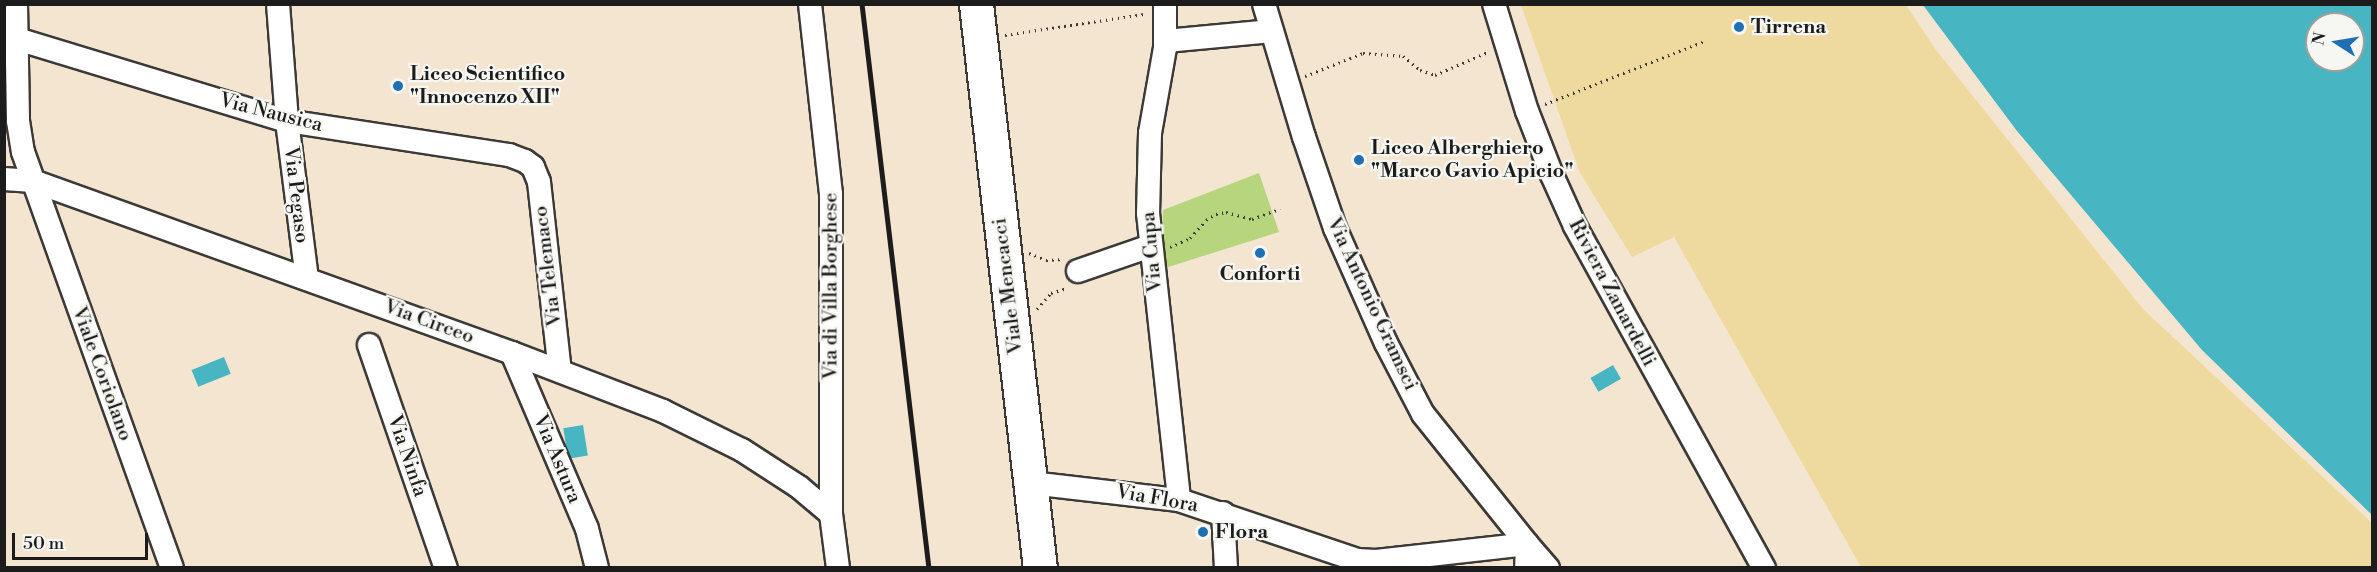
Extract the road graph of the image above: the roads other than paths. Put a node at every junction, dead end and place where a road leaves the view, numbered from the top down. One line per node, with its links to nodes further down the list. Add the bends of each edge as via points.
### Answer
1 (16, 4): 9 (street, Viale Coriolano)
2 (278, 4): 11 (street, Via Pegaso)
3 (810, 4): 24 (street, Via di Villa Borghese, via 832,212)
4 (976, 4): 21 (main road, Viale Mencacci)
5 (1264, 4): 8 (street, Via Antonio Gramsci)
6 (1494, 4): 34 (street, Riviera Zanardelli, via 1527,111 1591,257)
7 (1165, 8): 10 (street, Via Cupa)
8 (1272, 31): 10 (street); 25 (street, Via Antonio Gramsci, via 1335,228 1392,353 1424,414)
9 (17, 39): 11 (street, Via Nausica); 14 (street, Viale Coriolano, via 19,129)
10 (1166, 41): 15 (street, Via Cupa, via 1150,133)
11 (287, 121): 12 (street, Via Nausica, via 509,155); 17 (street, Via Pegaso)
12 (530, 163): 20 (street, Via Telemaco, via 539,182)
13 (4, 179): 14 (street, Via Circeo)
14 (33, 181): 17 (street, Via Circeo); 26 (street, Viale Coriolano)
15 (1150, 246): 16 (street); 22 (street, Via Cupa)
16 (1078, 271)
17 (307, 279): 19 (street, Via Circeo)
18 (369, 345): 27 (street, Via Ninfa)
19 (512, 353): 20 (street, Via Circeo); 28 (street, Via Astura, via 587,529)
20 (560, 371): 24 (street, Via Circeo, via 728,441 790,480)
21 (1031, 483): 22 (street, Via Flora); 30 (main road, Viale Mencacci)
22 (1179, 500): 23 (street, Via Flora)
23 (1223, 513): 25 (street, Via Flora, via 1357,560); 31 (street)
24 (831, 514): 29 (street, Via di Villa Borghese)
25 (1527, 544): 32 (street); 33 (street, Via Antonio Gramsci)
26 (172, 567)
27 (446, 567)
28 (597, 567)
29 (838, 567)
30 (1040, 567)
31 (1226, 567)
32 (1526, 567)
33 (1548, 567)
34 (1764, 567)

